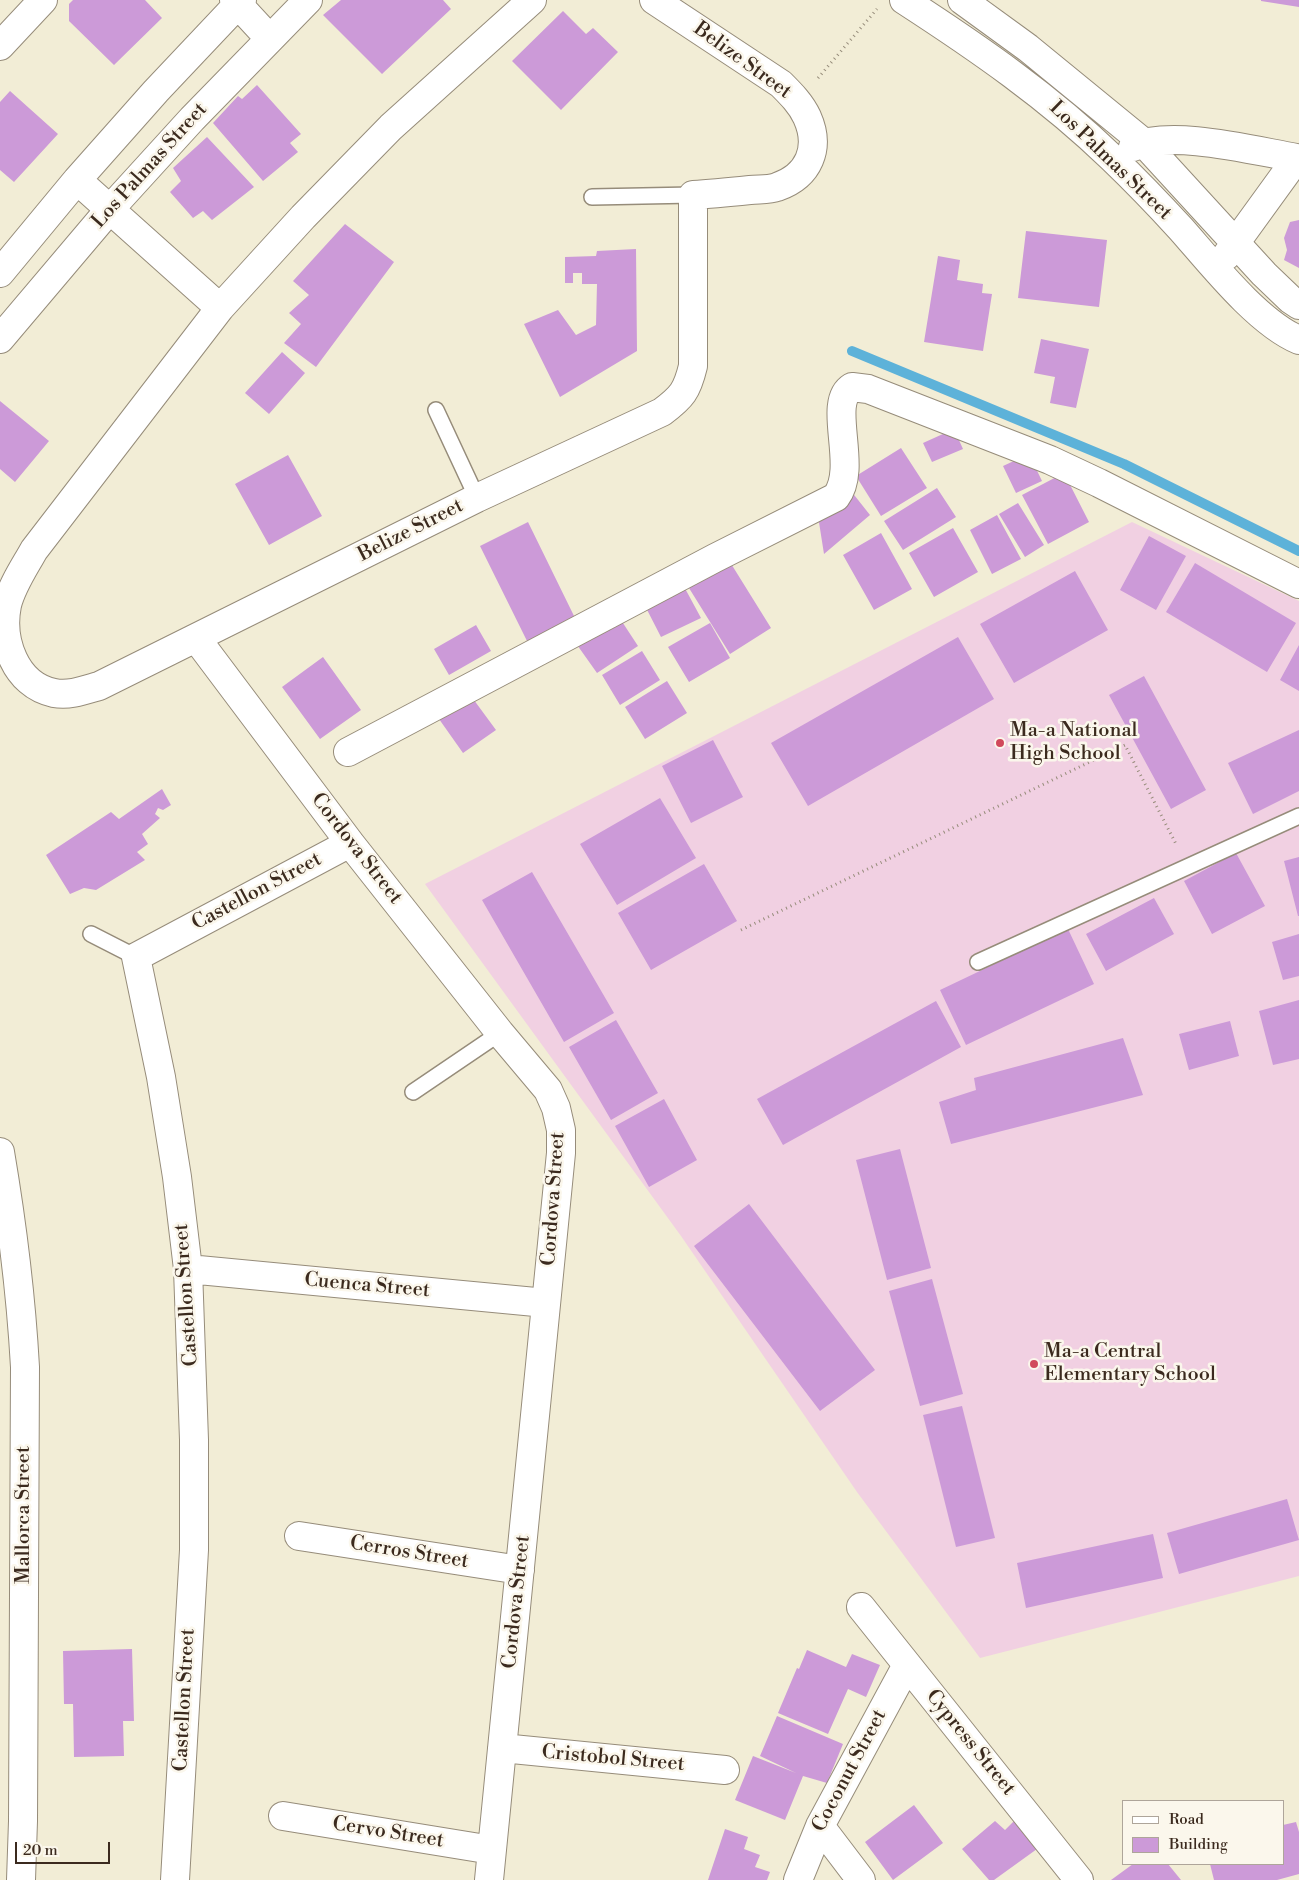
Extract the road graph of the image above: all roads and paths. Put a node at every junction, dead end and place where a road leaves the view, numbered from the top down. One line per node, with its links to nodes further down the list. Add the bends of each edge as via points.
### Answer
1 (43, 0): 10 (street)
2 (308, 0): 9 (street, Los Palmas Street)
3 (532, 0): 22 (street, Belize Street, via 391,127)
4 (654, 0): 11 (street, Belize Street, via 781,84)
5 (904, 0): 13 (street, Los Palmas Street, via 1013,73)
6 (962, 0): 12 (street, Los Palmas Street, via 1028,48)
7 (238, 1): 9 (street); 14 (street)
8 (878, 7): 11 (path)
9 (269, 38): 17 (street, Los Palmas Street)
10 (0, 46)
11 (798, 102): 15 (street, Belize Street, via 813,137 811,154 804,170 794,180 775,188)
12 (1143, 142): 13 (street); 18 (street, Los Palmas Street); 18 (street, via 1190,141 1297,158)
13 (1112, 157): 19 (street, Los Palmas Street)
14 (77, 180): 17 (street); 20 (street)
15 (693, 195): 16 (lane); 26 (street, Belize Street, via 693,366 688,386 662,412)
16 (592, 197)
17 (110, 209): 22 (street); 23 (street, Los Palmas Street)
18 (1236, 243): 19 (street); 21 (street, Los Palmas Street, via 1264,274)
19 (1216, 269): 24 (street, Los Palmas Street, via 1263,316)
20 (0, 273)
21 (1299, 304)
22 (220, 308): 28 (street, Belize Street, via 34,550 18,578 4,625 8,647 18,670 34,685 54,693 76,693 100,686)
23 (3, 329)
24 (1299, 340)
25 (436, 410): 26 (lane)
26 (477, 498): 28 (street, Belize Street)
27 (1299, 584): 29 (street, via 1050,460 868,389 852,387 841,403 846,472 842,490 836,497)
28 (196, 638): 31 (street, Cordova Street)
29 (348, 752)
30 (1299, 816): 32 (lane)
31 (350, 842): 35 (street, Castellon Street); 37 (street, Cordova Street)
32 (1188, 866): 33 (path, via 1126,745); 36 (lane)
33 (741, 930)
34 (91, 934): 35 (lane)
35 (136, 958): 40 (street, Castellon Street, via 177,1176)
36 (978, 962)
37 (500, 1033): 38 (lane); 41 (street, Cordova Street, via 548,1090 561,1130)
38 (414, 1092)
39 (0, 1152): 51 (street, Mallorca Street, via 15,1256 24,1367 24,1820)
40 (188, 1269): 41 (street, Cuenca Street); 52 (street, Castellon Street, via 194,1550)
41 (546, 1303): 43 (street, Cordova Street)
42 (299, 1536): 43 (street, Cerros Street)
43 (520, 1570): 46 (street, Cordova Street)
44 (861, 1607): 45 (street, Cypress Street)
45 (907, 1665): 49 (street, Coconut Street); 56 (street, Cypress Street)
46 (502, 1748): 47 (street, Cristobol Street); 50 (street, Cordova Street)
47 (725, 1770)
48 (284, 1816): 50 (street, Cervo Street)
49 (820, 1826): 54 (street, Coconut Street); 55 (street)
50 (492, 1850): 53 (street, Cordova Street)
51 (21, 1880)
52 (175, 1880)
53 (489, 1880)
54 (798, 1880)
55 (861, 1880)
56 (1079, 1880)

